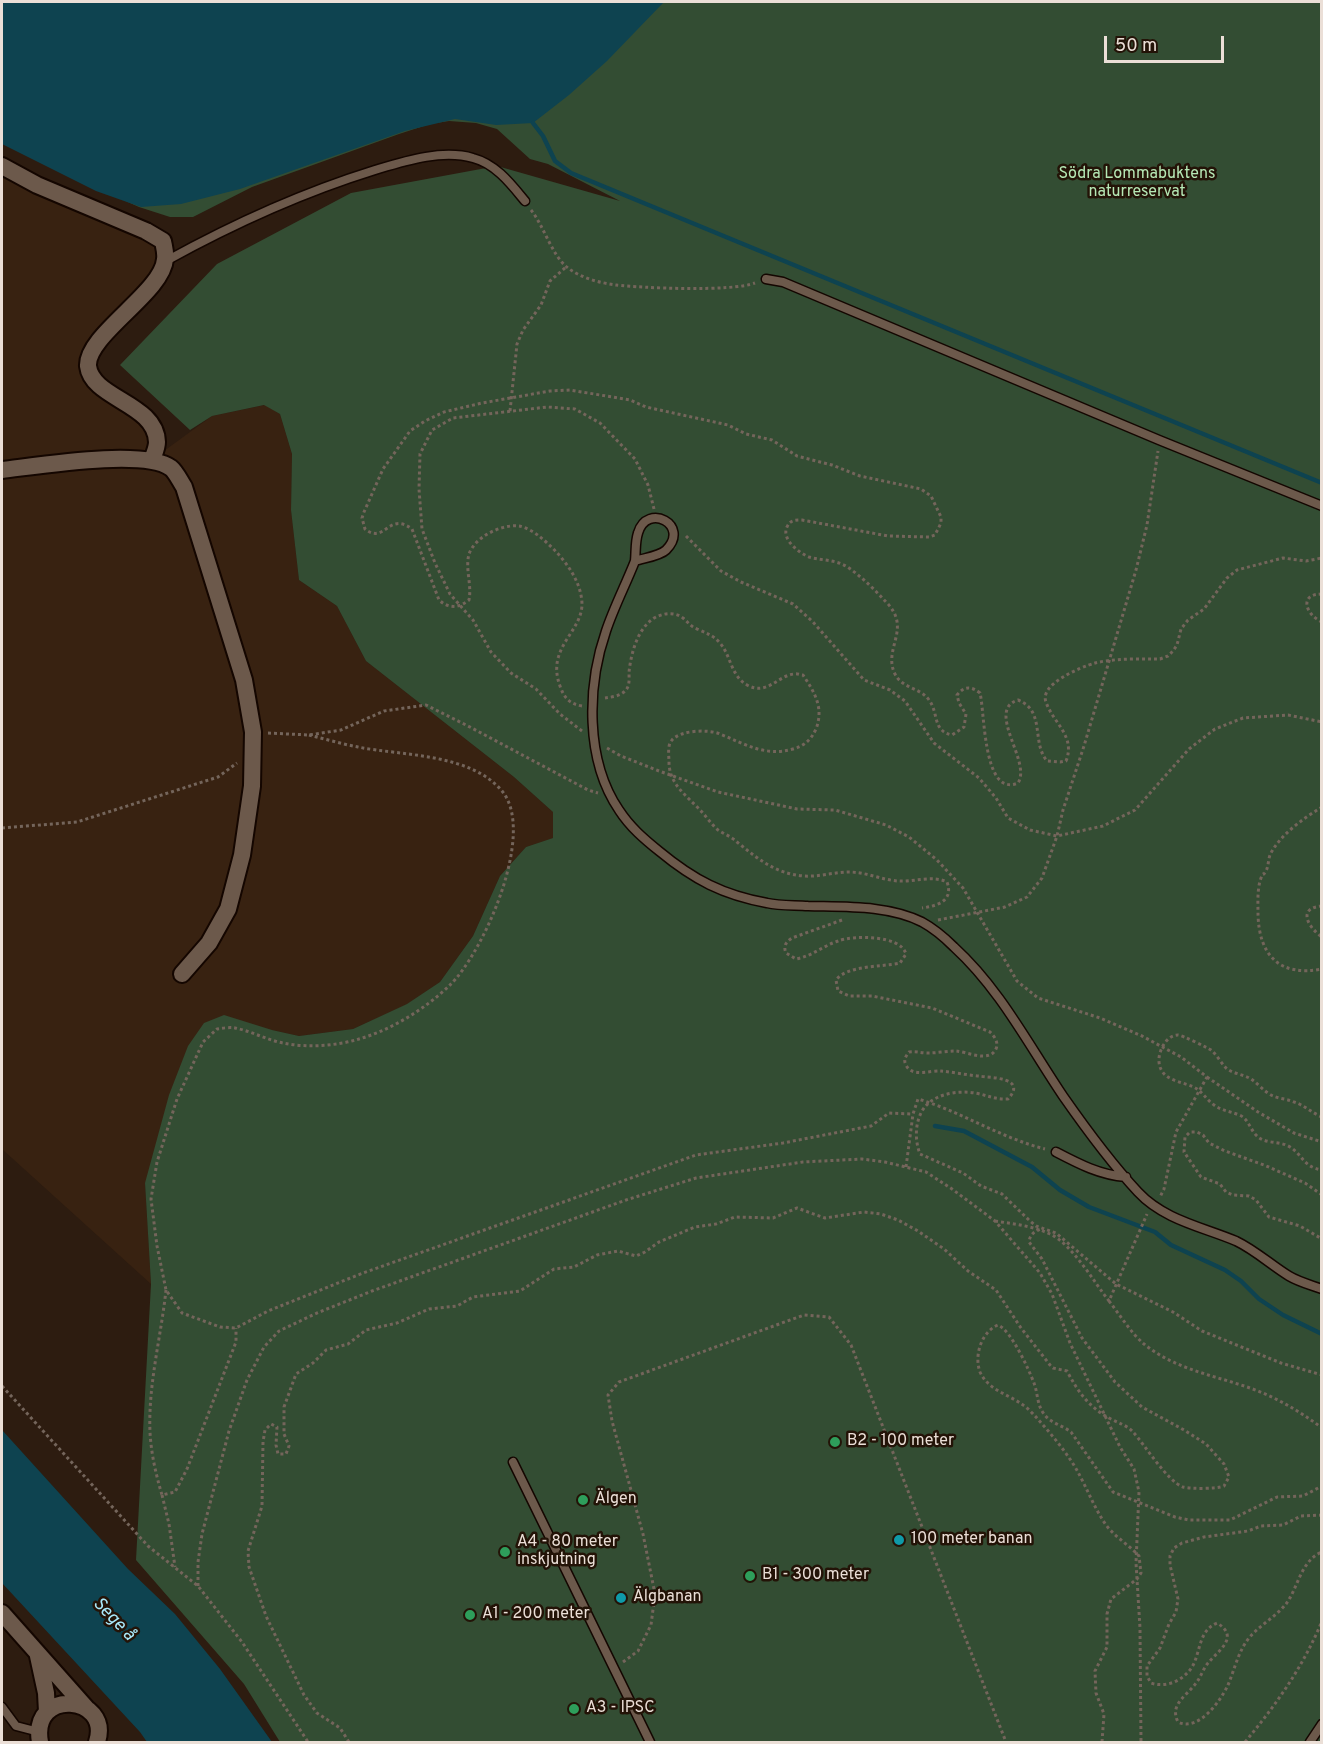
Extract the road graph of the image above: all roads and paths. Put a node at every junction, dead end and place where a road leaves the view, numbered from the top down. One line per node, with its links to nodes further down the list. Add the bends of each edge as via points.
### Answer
1 (2, 166): 3 (street, via 146,231 163,241)
2 (525, 201): 3 (lane, via 504,175 475,158 448,154 398,163 331,184 219,231); 4 (path)
3 (166, 261): 9 (street, via 157,279 91,352 88,366 95,381 137,409 155,430 157,444)
4 (566, 267): 5 (path, via 582,277 615,285 725,287); 6 (path, via 550,281 541,305 517,344)
5 (765, 279): 8 (lane, via 783,282)
6 (512, 398): 7 (path); 17 (path, via 444,412 410,431 382,469 362,518 369,533 380,533 400,522 412,529 439,600 445,606); 19 (path, via 570,390 630,400 728,425 772,440 797,456 860,476 921,489 931,496 941,524 929,537 888,536 802,520 788,524 786,537 798,551 810,557 837,561 848,567 891,607 898,625 894,671 905,686 928,698 938,727 945,734 952,735 964,727 966,714 957,695 961,690 967,687 980,693 989,757 996,775 1006,786 1018,783 1022,777 1006,720 1007,705 1018,700 1031,707 1042,755 1047,761 1066,760 1066,734 1045,702 1048,687 1064,676)
7 (510, 412): 12 (path, via 547,407 575,409 600,423 635,459 648,485); 17 (path, via 453,418 432,430 420,454 423,529 450,594)
8 (1159, 440): 11 (lane); 19 (path, via 1147,525)
9 (152, 460): 10 (street, via 123,458); 22 (street, via 171,468 184,486 244,680)
10 (2, 470)
11 (1322, 506)
12 (654, 517): 13 (lane, via 662,518); 15 (lane, via 638,530)
13 (674, 532): 15 (lane, via 665,552); 30 (path, via 686,536 721,571 793,604 864,680 905,701 934,743 979,778 1008,818 1030,830)
14 (1322, 558): 19 (path, via 1283,558 1237,570 1204,609 1188,620 1168,656)
15 (635, 561): 20 (lane, via 605,632)
16 (1322, 594): 18 (path, via 1311,596 1306,607)
17 (461, 606): 20 (path, via 469,600 469,554 477,543 504,527 519,526 534,532 569,567 581,597 579,618 559,656 558,682 573,704 585,707); 24 (path, via 491,652 511,673)
18 (1322, 622)
19 (1109, 661): 30 (path)
20 (592, 701): 24 (lane); 26 (path, via 625,691 641,631 660,615 681,616 712,636 722,645 739,679 748,686 767,687 794,674 803,675 820,708 815,732 807,743 773,753 718,733 682,734 669,747)
21 (1322, 722): 30 (path, via 1288,715 1243,718 1215,729 1189,748 1135,810 1103,826)
22 (253, 732): 23 (path); 25 (street)
23 (309, 735): 27 (path, via 341,730 384,711 426,705 588,790); 57 (path, via 456,763 476,770 503,792 512,815 512,853 502,894 478,947 450,986 403,1021 359,1039 315,1046 283,1043 235,1028 217,1029 203,1042 177,1099 156,1162 151,1199)
24 (594, 740): 26 (path, via 621,756); 27 (lane, via 601,774)
25 (253, 752): 29 (path, via 218,777 77,822); 38 (street, via 244,843 228,909 209,943)
26 (671, 776): 33 (path, via 753,801 797,809 835,810 886,825 909,837 937,860 963,888); 34 (path, via 717,829 773,869 806,876 851,872 893,881 947,882 948,896 944,902)
27 (611, 796): 32 (lane, via 636,832 701,882 770,904)
28 (1322, 807): 37 (path, via 1300,821 1271,853 1261,876 1258,906 1258,929 1274,962 1291,970)
29 (2, 828)
30 (1057, 836): 33 (path, via 1042,878 1027,897 1005,907)
31 (1322, 906): 36 (path, via 1311,909 1307,921)
32 (869, 909): 34 (lane); 42 (path, via 792,938 784,948 796,959 849,938 900,944 906,954 900,963 839,976 838,991 932,1008 990,1032 997,1045 991,1054 915,1051 909,1052 905,1063 920,1073 939,1071 1002,1078 1010,1082 1012,1095 1000,1100 959,1092)
33 (976, 912): 35 (path); 39 (path, via 1017,981 1038,998 1100,1018)
34 (903, 914): 35 (lane)
35 (925, 923): 49 (lane, via 974,967 1010,1011 1064,1097)
36 (1322, 937)
37 (1322, 969)
38 (182, 974)
39 (1162, 1047): 40 (path); 41 (path, via 1159,1057 1163,1072 1182,1085); 44 (path, via 1171,1037 1183,1036 1211,1050 1226,1068 1249,1078 1268,1093)
40 (1207, 1077): 41 (path); 45 (path, via 1294,1133)
41 (1199, 1090): 48 (path, via 1223,1111 1241,1115 1262,1140 1286,1145 1306,1165); 51 (path, via 1176,1132 1164,1189)
42 (928, 1102): 43 (path, via 918,1099); 46 (path, via 1024,1144); 53 (path, via 919,1118 916,1145 920,1154 1002,1194)
43 (913, 1114): 47 (path); 59 (path, via 889,1113 871,1126 696,1155 363,1273)
44 (1322, 1117)
45 (1322, 1142)
46 (1056, 1152): 49 (lane, via 1108,1176)
47 (905, 1167): 52 (path, via 926,1172); 73 (path, via 862,1159 803,1162 696,1178 372,1290 279,1331 264,1347 251,1372 229,1431 202,1534)
48 (1322, 1170)
49 (1126, 1177): 51 (lane)
50 (1322, 1195): 54 (path, via 1305,1183 1216,1147 1197,1132 1185,1137 1184,1152 1201,1177 1220,1184 1233,1195 1256,1200 1269,1217 1300,1226)
51 (1155, 1205): 55 (path, via 1145,1216); 56 (lane, via 1195,1228 1236,1242 1290,1277)
52 (995, 1221): 53 (path); 62 (path, via 1040,1273)
53 (1041, 1229): 55 (path, via 1056,1233); 58 (path, via 1068,1249); 62 (path, via 1029,1242 1042,1259 1082,1338 1131,1399 1218,1455 1229,1477 1227,1484 1217,1488 1180,1485 1130,1429)
54 (1322, 1239)
55 (1116, 1284): 58 (path); 60 (path, via 1202,1331)
56 (1322, 1289)
57 (166, 1290): 59 (path, via 182,1313 220,1327); 66 (path, via 150,1432)
58 (1109, 1301): 63 (path, via 1143,1343 1170,1361 1277,1398)
59 (236, 1328): 66 (path, via 236,1342 187,1469 175,1492)
60 (1322, 1375)
61 (2, 1386): 71 (path, via 148,1546)
62 (1108, 1417): 67 (path, via 1134,1469); 86 (path, via 1083,1398 1065,1369 1050,1365 989,1284 918,1232 881,1214 864,1212 825,1218 797,1208 773,1218 730,1218 668,1237 640,1255 607,1252 574,1267 554,1269 520,1291 473,1297 457,1306 429,1309 398,1323 366,1330 348,1344 326,1350 296,1374 284,1407 284,1434 289,1446 286,1454 276,1450 277,1427 271,1424 266,1430 262,1447 262,1506 248,1551 249,1567 266,1616 304,1695 317,1713 340,1728)
63 (1322, 1428)
64 (513, 1462): 77 (lane)
65 (1322, 1486): 67 (path, via 1303,1496 1276,1497 1223,1521 1189,1520)
66 (162, 1496): 71 (path)
67 (1138, 1503): 69 (path); 69 (path, via 1113,1492 1071,1432 1042,1412 1034,1384 1012,1340 1003,1327 993,1327 979,1348 979,1369 984,1379 1026,1406 1044,1426 1080,1475 1107,1527)
68 (1322, 1515): 70 (path, via 1204,1537 1174,1548 1170,1566 1178,1599 1176,1612 1147,1666 1151,1683 1170,1684 1192,1667 1210,1626 1216,1623 1227,1633 1222,1650 1182,1696 1175,1709 1178,1722 1197,1723 1218,1701 1247,1640 1285,1605 1307,1563)
69 (1136, 1552): 72 (path)
70 (1322, 1552)
71 (175, 1568): 73 (path)
72 (1137, 1579): 89 (path, via 1111,1599 1107,1614 1107,1647 1094,1682 1104,1714); 90 (path)
73 (198, 1586): 85 (path, via 242,1642)
74 (2, 1613): 76 (street)
75 (1322, 1622): 91 (path, via 1276,1705)
76 (37, 1653): 79 (street); 80 (street)
77 (614, 1669): 87 (lane); 88 (path, via 638,1651 651,1625 655,1594 608,1395 619,1382 753,1332 804,1315 830,1317 851,1345)
78 (2, 1707): 82 (lane, via 16,1726)
79 (88, 1710): 80 (street, via 70,1703); 83 (street, via 95,1718)
80 (47, 1712): 82 (street)
81 (1322, 1724): 92 (lane)
82 (37, 1735)
83 (98, 1735): 84 (street)
84 (106, 1743)
85 (308, 1743)
86 (349, 1743)
87 (650, 1743)
88 (1006, 1743)
89 (1102, 1743)
90 (1141, 1743)
91 (1245, 1743)
92 (1310, 1743)

